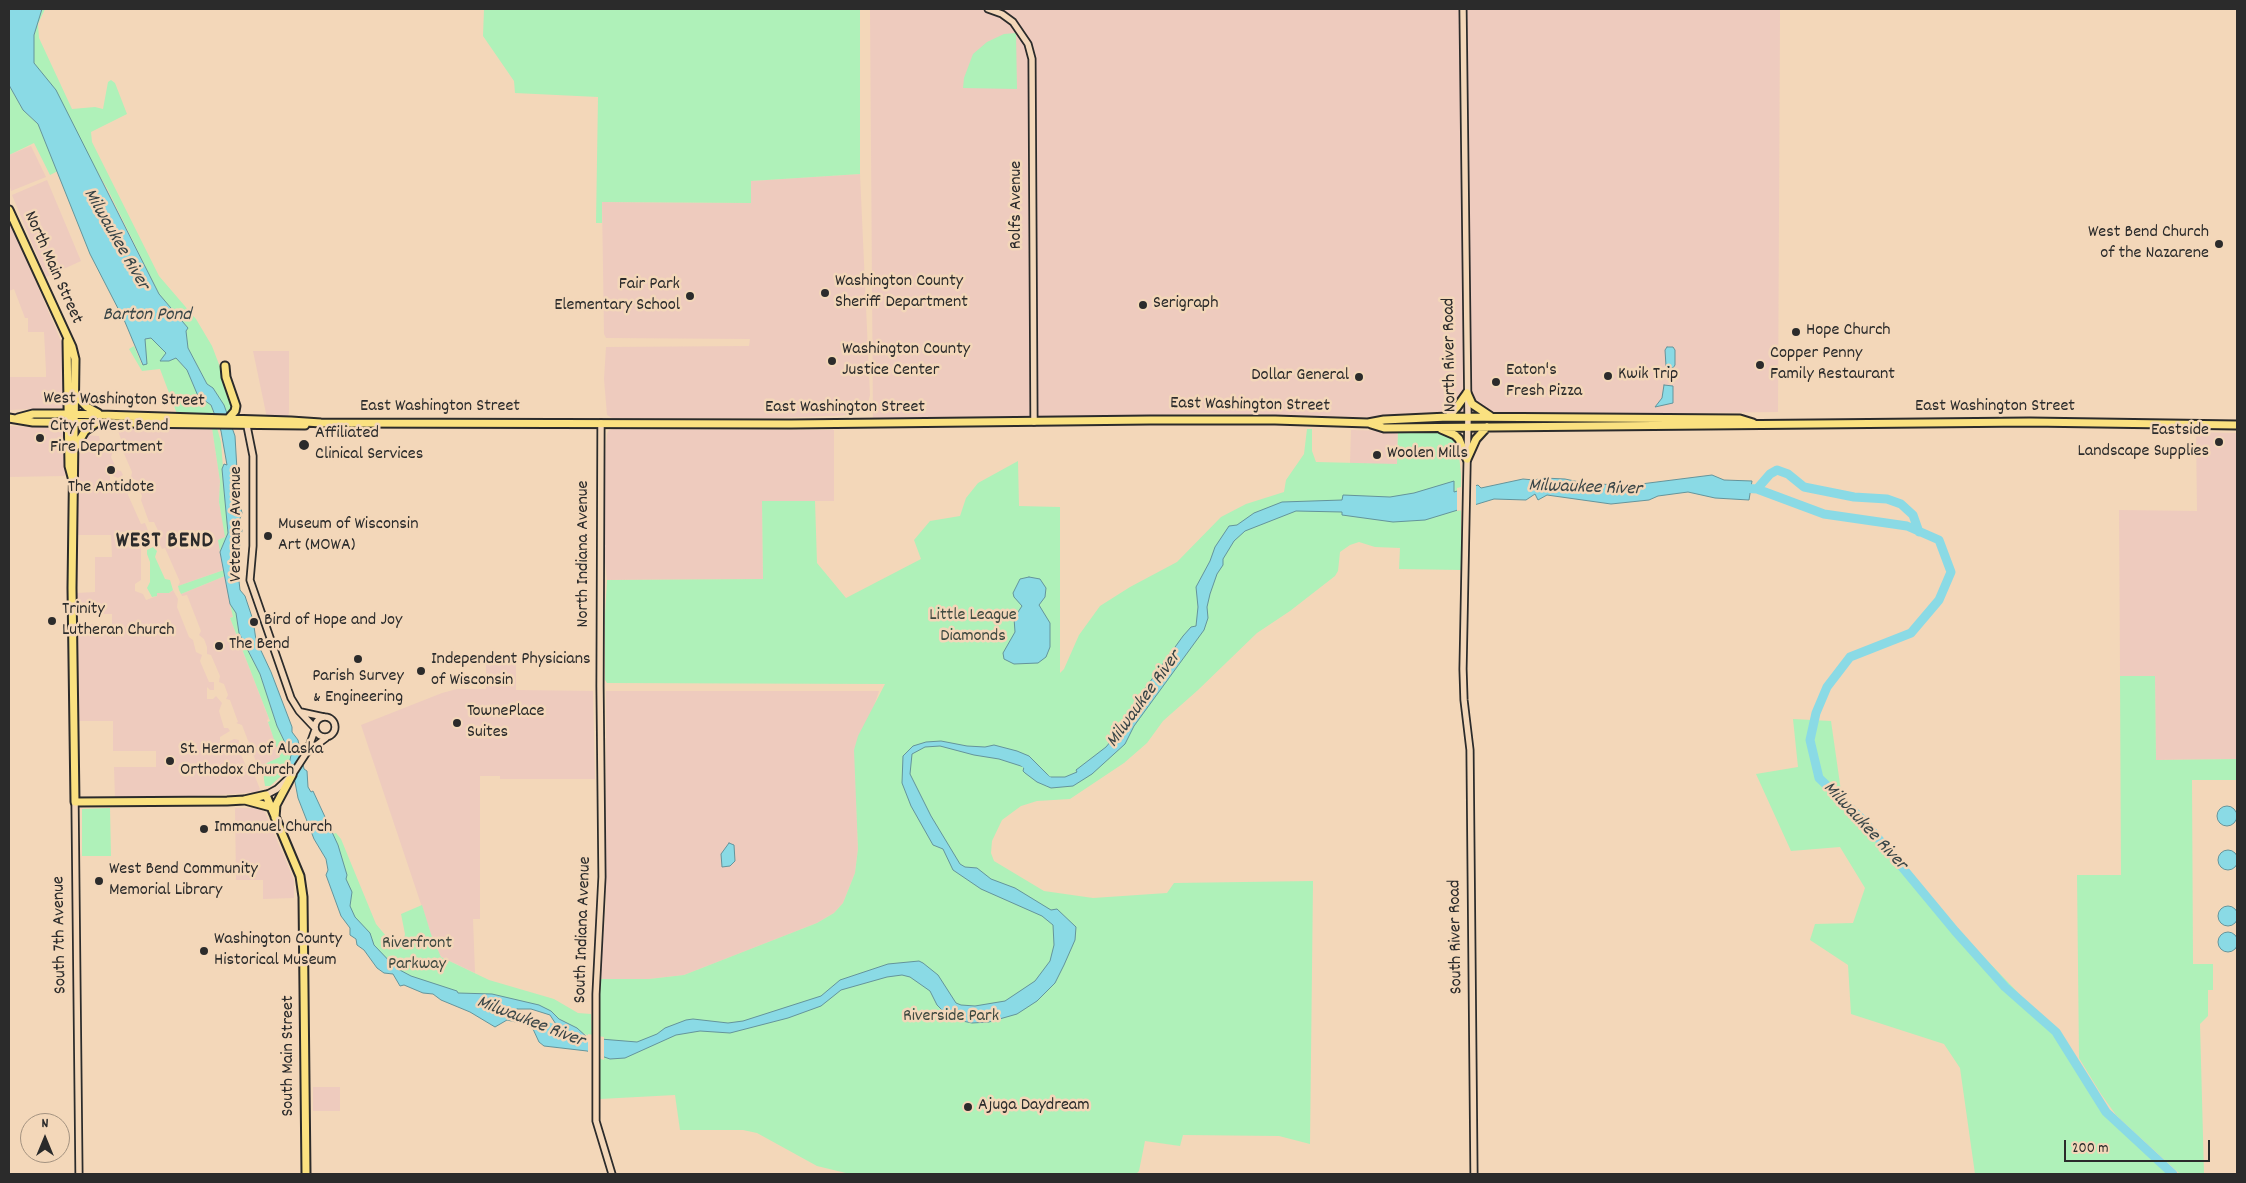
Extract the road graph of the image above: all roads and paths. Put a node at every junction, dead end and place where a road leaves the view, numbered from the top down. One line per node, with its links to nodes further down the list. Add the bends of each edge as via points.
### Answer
1 (988, 9): 17 (street, Rolfs Avenue, via 1013,22 1028,44 1032,59)
2 (1463, 9): 6 (street, North River Road)
3 (9, 210): 4 (main road, North Main Street)
4 (67, 338): 7 (main road, North Main Street, via 75,360); 8 (main road, North Main Street)
5 (225, 366): 15 (main road, via 236,406)
6 (1467, 393): 10 (main road); 11 (street, North River Road); 12 (main road, via 1476,408)
7 (76, 396): 8 (main road, North Main Street); 9 (main road, via 87,407)
8 (72, 414): 9 (main road, West Washington Street); 14 (main road, West Washington Street, via 34,414); 18 (main road, North Main Street)
9 (103, 415): 16 (main road, West Washington Street)
10 (1448, 417): 11 (main road, East Washington Street); 22 (main road, East Washington Street)
11 (1468, 417): 12 (main road, East Washington Street); 25 (street, North River Road)
12 (1493, 417): 23 (main road, East Washington Street, via 1740,418)
13 (9, 418): 14 (main road, West Washington Street)
14 (18, 418): 18 (main road, West Washington Street, via 33,422)
15 (230, 420): 16 (main road, West Washington Street); 20 (main road, East Washington Street)
16 (200, 421): 19 (main road, West Washington Street)
17 (1034, 422): 21 (main road, East Washington Street); 22 (main road, East Washington Street, via 1275,420)
18 (72, 423): 19 (main road, West Washington Street); 28 (main road); 30 (main road, via 69,466)
19 (96, 423): 28 (main road, via 85,431)
20 (246, 423): 21 (main road, East Washington Street); 33 (street, Veterans Avenue, via 253,462 250,580 290,698)
21 (601, 423): 31 (street, North Indiana Avenue)
22 (1368, 423): 27 (main road, East Washington Street, via 1384,428)
23 (1753, 423): 24 (main road, East Washington Street); 26 (main road, East Washington Street, via 1740,426)
24 (2237, 425)
25 (1468, 427): 26 (main road, East Washington Street); 27 (main road, East Washington Street); 29 (street, North River Road)
26 (1488, 427): 29 (main road, via 1476,439)
27 (1438, 428): 29 (main road, via 1459,439)
28 (75, 449): 30 (main road)
29 (1467, 459): 32 (street, North River Road)
30 (73, 481): 41 (main road, South 7th Avenue)
31 (600, 686): 46 (street, South Indiana Avenue, via 602,877 597,941 596,1121)
32 (1464, 700): 47 (street, South River Road, via 1470,750)
33 (299, 711): 34 (street); 35 (street, Veterans Avenue)
34 (326, 717): 35 (street, via 317,720); 36 (street, via 335,725 333,734)
35 (315, 728): 36 (street, via 319,735); 37 (street)
36 (328, 737): 37 (street)
37 (307, 752): 38 (street)
38 (292, 775): 39 (street); 43 (main road, via 276,805)
39 (266, 795): 40 (main road); 42 (main road, South Main Street)
40 (244, 800): 41 (main road); 42 (main road)
41 (75, 802): 44 (street, South 7th Avenue)
42 (271, 807): 43 (main road, South Main Street)
43 (275, 817): 45 (main road, South Main Street, via 300,876 303,897)
44 (78, 1174)
45 (306, 1174)
46 (612, 1174)
47 (1474, 1174)

